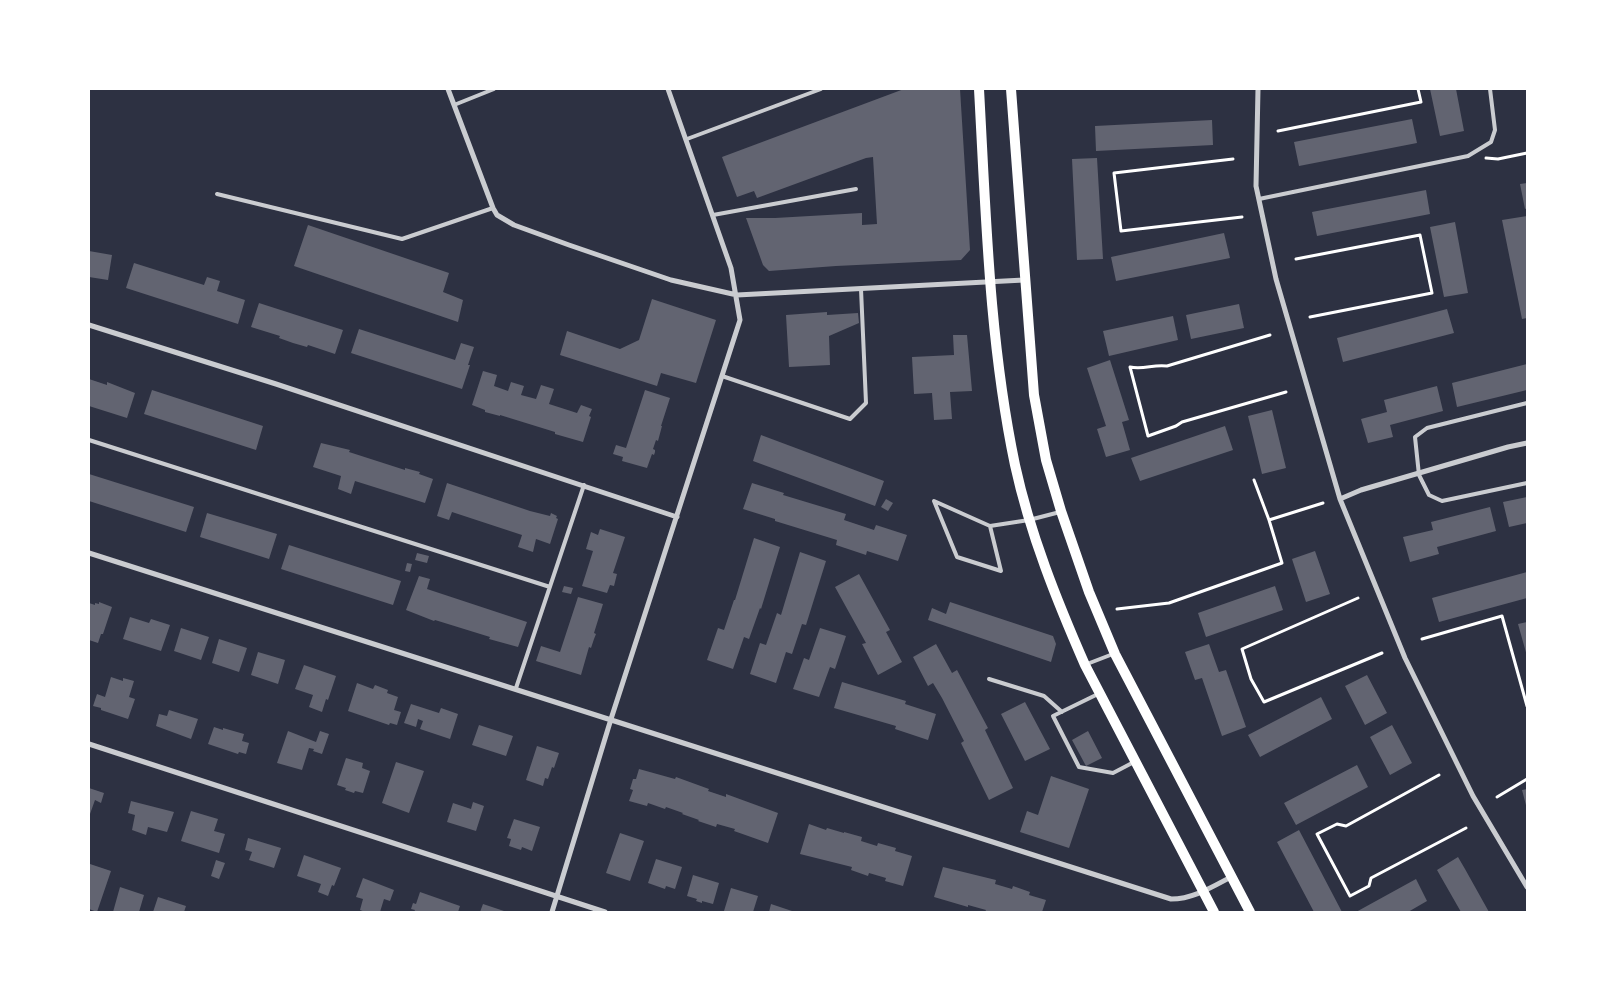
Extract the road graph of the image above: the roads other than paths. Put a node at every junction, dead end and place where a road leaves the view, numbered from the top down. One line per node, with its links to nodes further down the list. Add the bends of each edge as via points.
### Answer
1 (448, 89): 9 (street)
2 (494, 89): 9 (lane)
3 (668, 89): 10 (street)
4 (821, 89): 10 (lane)
5 (979, 89): 17 (main road)
6 (1011, 89): 16 (main road)
7 (1258, 89): 13 (street, via 1256,181)
8 (1490, 89): 13 (lane, via 1494,130 1491,142 1468,156)
9 (454, 105): 14 (street)
10 (687, 139): 15 (street)
11 (856, 189): 15 (lane)
12 (217, 194): 14 (lane, via 402,239)
13 (1259, 199): 28 (street, via 1276,279)
14 (493, 208): 19 (street, via 497,215 514,225 561,242 671,280)
15 (713, 215): 19 (street)
16 (1024, 280): 17 (street); 29 (main road, via 1034,395 1046,460)
17 (990, 282): 18 (street); 31 (main road, via 1002,399)
18 (861, 289): 19 (street); 21 (lane, via 866,403 850,419)
19 (737, 295): 21 (street, via 740,320)
20 (89, 325): 27 (street)
21 (722, 376): 30 (street)
22 (1527, 403): 25 (lane, via 1427,428 1415,437)
23 (89, 440): 34 (lane)
24 (1527, 443): 25 (street)
25 (1418, 475): 26 (lane, via 1429,495 1442,501); 28 (street)
26 (1527, 483)
27 (584, 486): 30 (street); 34 (lane)
28 (1340, 498): 45 (street, via 1405,658 1476,801)
29 (1061, 512): 31 (lane); 35 (main road)
30 (677, 517): 41 (street)
31 (1030, 520): 32 (lane); 36 (main road)
32 (990, 526): 32 (lane, via 1001,572 958,557 934,500)
33 (89, 553): 38 (street)
34 (550, 588): 38 (lane)
35 (1115, 654): 36 (lane); 44 (main road)
36 (1085, 665): 39 (main road)
37 (990, 679): 40 (lane, via 1044,696)
38 (516, 688): 41 (street)
39 (1100, 693): 40 (lane); 43 (main road)
40 (1062, 712): 43 (lane, via 1053,716 1079,766 1113,773)
41 (611, 719): 46 (street, via 1159,896 1182,899); 47 (street)
42 (89, 744): 47 (street)
43 (1136, 760): 46 (main road)
44 (1231, 877): 46 (street); 51 (main road)
45 (1527, 887)
46 (1203, 891): 50 (main road)
47 (557, 898): 48 (street); 49 (street)
48 (552, 912)
49 (605, 912)
50 (1214, 912)
51 (1250, 912)

